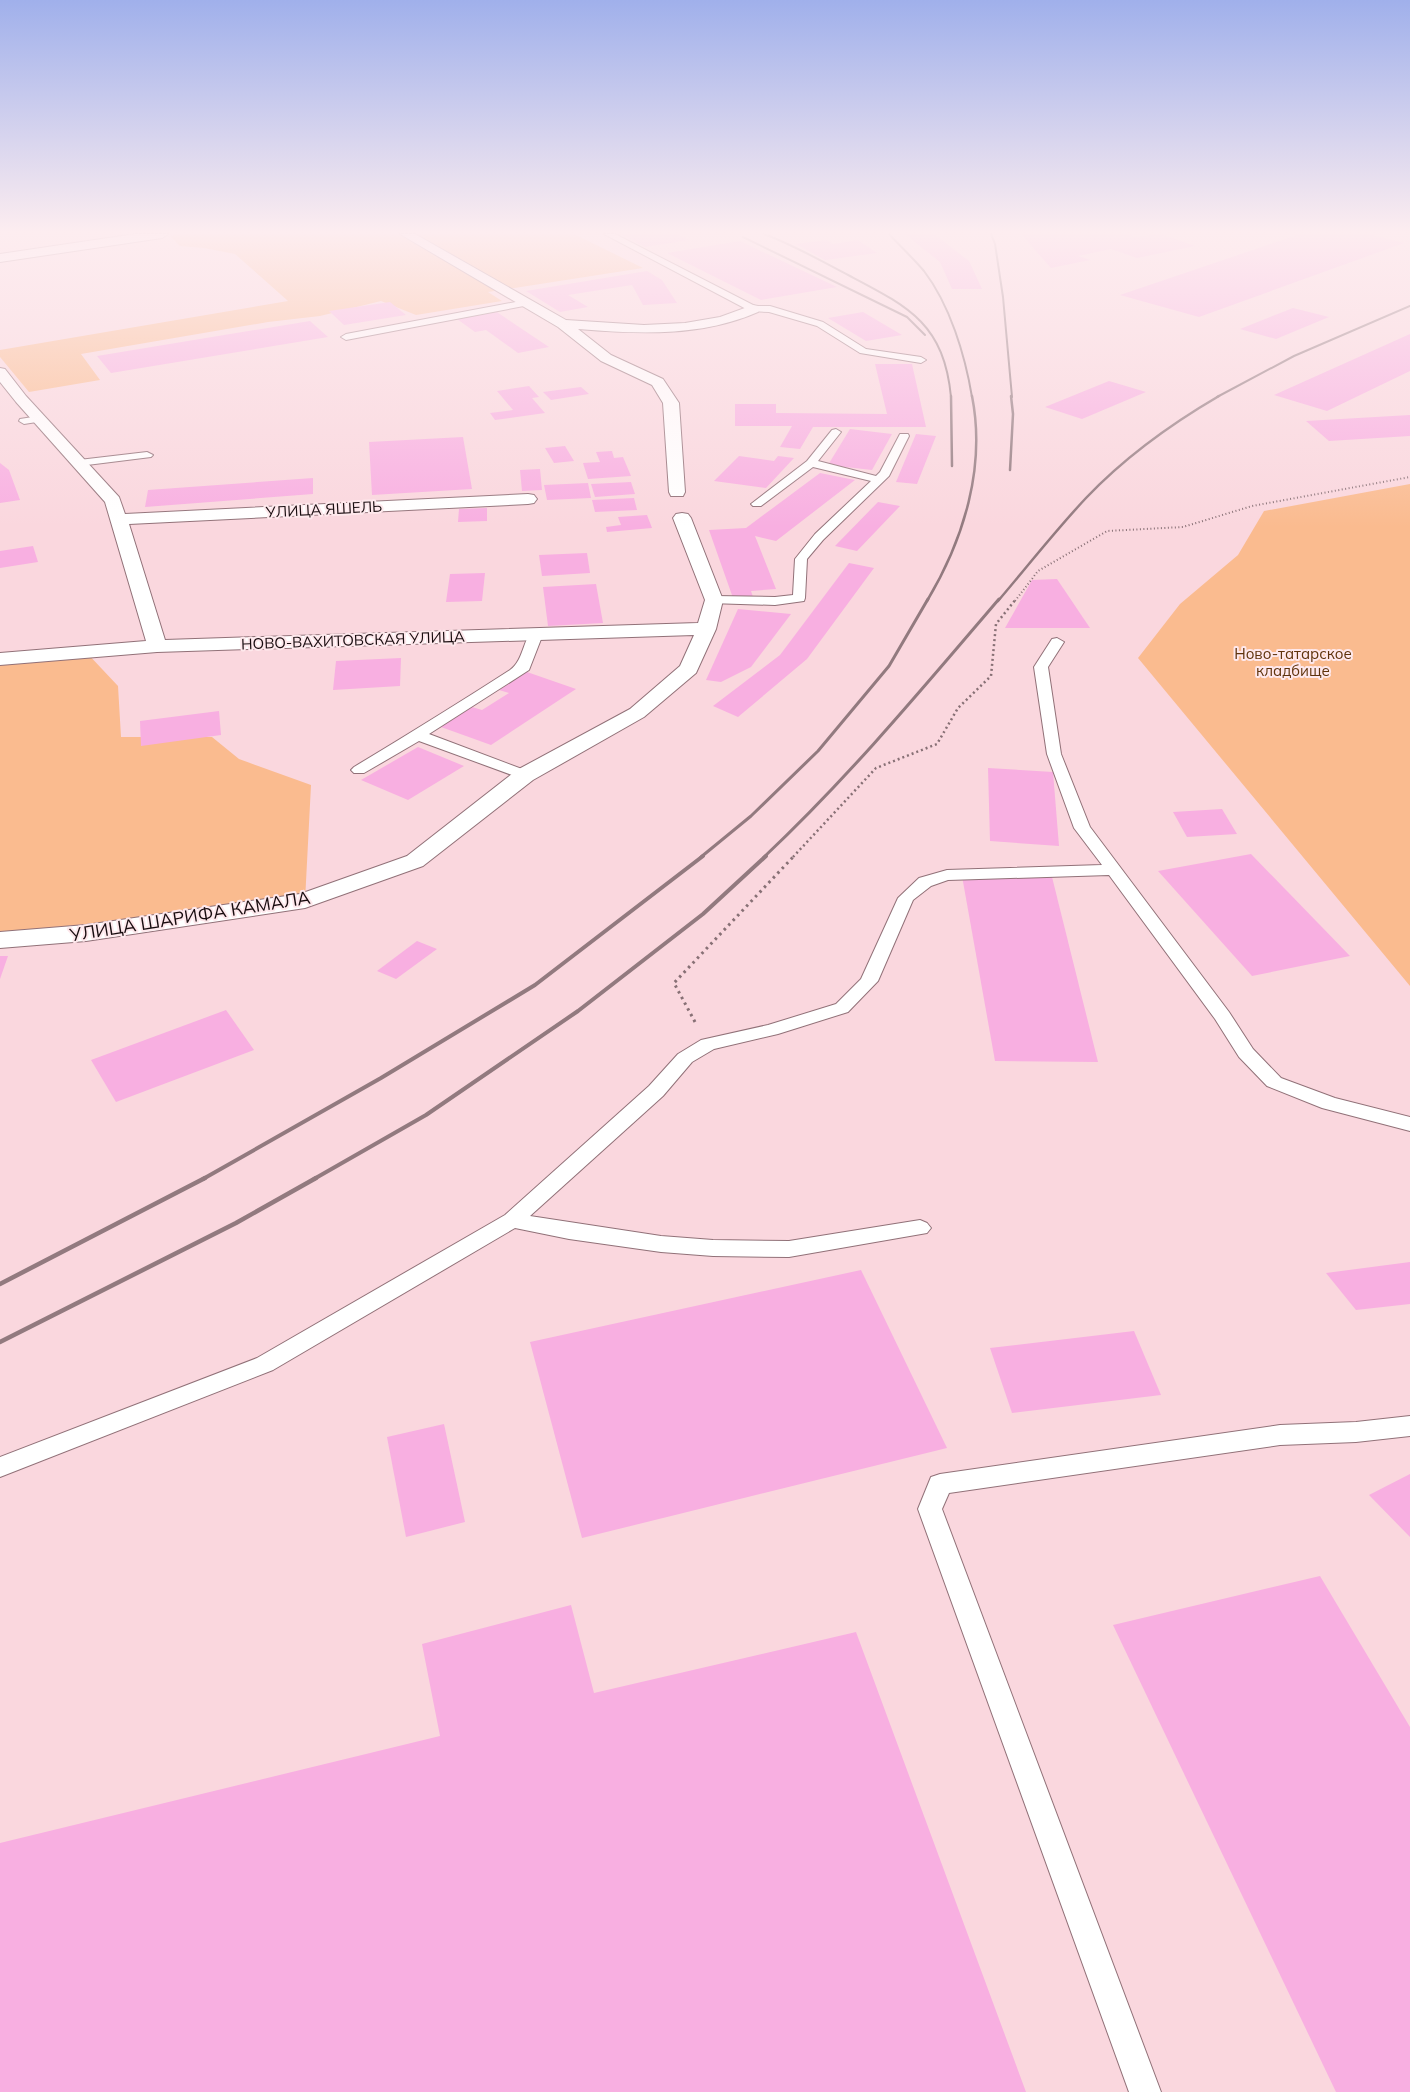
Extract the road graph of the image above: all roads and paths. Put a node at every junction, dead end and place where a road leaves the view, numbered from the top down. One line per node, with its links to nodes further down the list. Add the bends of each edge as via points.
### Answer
1 (374, 332): 4 (lane)
2 (573, 332): 14 (street, via 606,358 658,382 666,393 671,403)
3 (832, 332): 5 (lane, via 863,351)
4 (346, 337)
5 (921, 360)
6 (0, 372): 10 (street, via 31,420)
7 (836, 432): 11 (lane)
8 (904, 436): 13 (lane)
9 (147, 455): 10 (lane)
10 (79, 463): 18 (street, via 113,501)
11 (811, 463): 13 (lane); 16 (lane)
12 (1410, 477): 30 (path, via 1252,506 1182,528 1107,531 1038,571 996,624 991,676 958,708 937,744 876,768 674,983)
13 (879, 480): 19 (lane, via 819,537 801,559 800,598)
14 (677, 492)
15 (528, 499): 18 (street, УЛИЦА ЯШЕЛЬ)
16 (757, 504)
17 (682, 518): 19 (street)
18 (120, 519): 23 (street)
19 (714, 600): 20 (street, УЛИЦА ШАРИФА КАМАЛА)
20 (706, 629): 21 (street, НОВО-ВАХИТОВСКАЯ УЛИЦА); 27 (street, УЛИЦА ШАРИФА КАМАЛА, via 689,669 637,713)
21 (536, 634): 23 (street, НОВО-ВАХИТОВСКАЯ УЛИЦА); 25 (lane, via 524,667)
22 (1057, 642): 28 (lane, via 1041,667 1054,754 1082,828)
23 (157, 646): 24 (street, НОВО-ВАХИТОВСКАЯ УЛИЦА)
24 (0, 659)
25 (418, 735): 26 (lane); 27 (lane)
26 (359, 770)
27 (524, 775): 29 (street, УЛИЦА ШАРИФА КАМАЛА, via 415,861 305,901 86,933)
28 (1113, 870): 30 (lane, via 947,875 925,882 906,898 869,980 842,1008 771,1030); 31 (lane, via 1223,1016 1246,1053 1274,1082 1329,1103)
29 (0, 940)
30 (708, 1044): 32 (lane, via 684,1058 656,1091)
31 (1410, 1124)
32 (512, 1220): 33 (lane, via 633,1240 713,1248 789,1249); 35 (lane, via 265,1364)
33 (920, 1228)
34 (1410, 1426): 36 (lane, via 1280,1435 940,1484 930,1509)
35 (0, 1467)
36 (1145, 2092)

